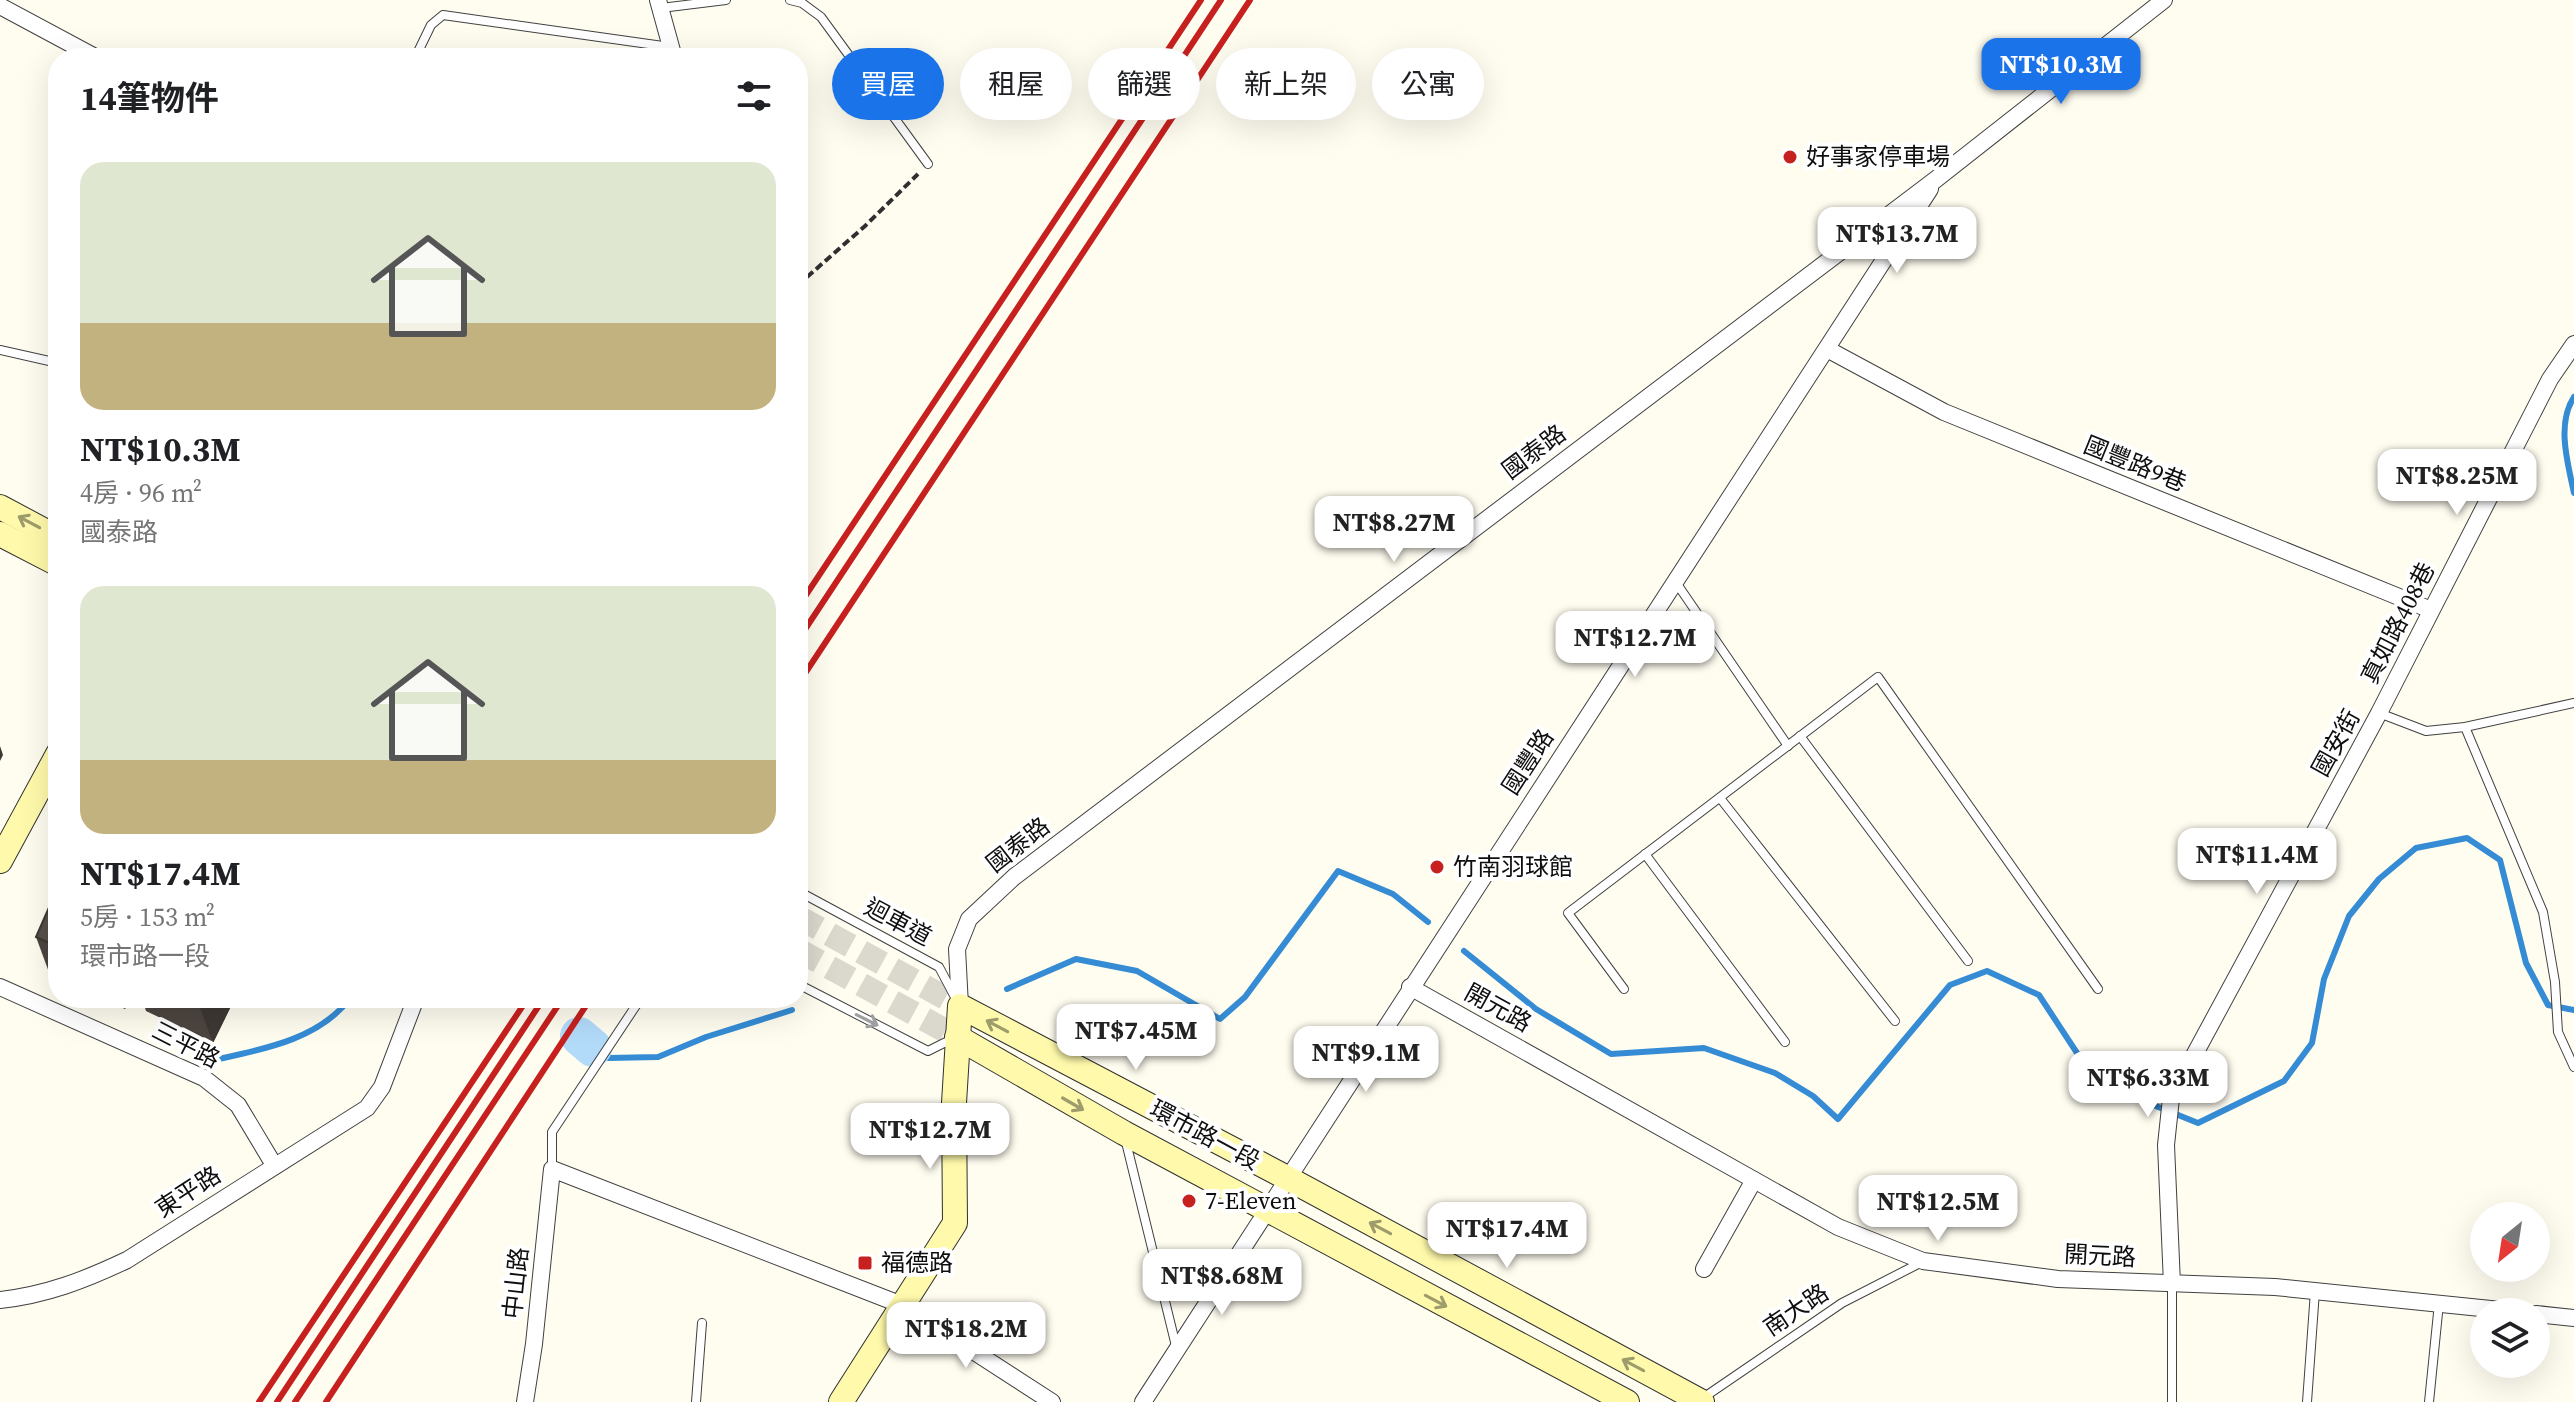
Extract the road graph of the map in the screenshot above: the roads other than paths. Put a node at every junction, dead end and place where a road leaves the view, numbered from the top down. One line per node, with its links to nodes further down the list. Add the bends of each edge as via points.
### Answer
1 (726, 0): 4 (lane)
2 (790, 0): 10 (lane, via 821,17)
3 (2154, 3): 11 (street, 國泰路)
4 (659, 4): 9 (street)
5 (0, 6): 6 (street)
6 (78, 48)
7 (420, 48): 8 (lane, via 431,25 443,15)
8 (647, 48)
9 (671, 48)
10 (928, 164)
11 (1935, 180): 13 (street, 國豐路); 38 (street, 國泰路, via 1014,877 969,919 957,949)
12 (2574, 344): 21 (street, 真如路408巷, via 2550,379)
13 (1827, 349): 20 (street, 國豐路); 21 (street, 國豐路9巷, via 1944,412)
14 (0, 350): 15 (lane)
15 (48, 361)
16 (0, 507): 17 (main road, one-way to 16)
17 (48, 533)
18 (0, 534): 19 (main road)
19 (48, 559)
20 (1675, 581): 26 (lane); 34 (street, 國豐路)
21 (2431, 610): 23 (street, 真如路408巷)
22 (2574, 703): 24 (lane, 國安街)
23 (2379, 713): 24 (lane, 國安街, via 2426,731); 53 (street, 國安街, via 2171,1098 2166,1145)
24 (2465, 727): 44 (lane, via 2543,912 2558,1032)
25 (1800, 736): 26 (lane); 32 (lane); 37 (lane, via 1878,677)
26 (1788, 746): 28 (lane)
27 (48, 772): 30 (main road)
28 (1720, 798): 29 (lane); 41 (lane)
29 (1645, 854): 36 (lane, via 1568,913); 43 (lane)
30 (0, 861)
31 (808, 896): 38 (lane, 迴車道, via 939,967)
32 (1968, 961)
33 (0, 987): 46 (street, 三平路, via 204,1078 238,1105)
34 (1410, 987): 48 (street, 國豐路); 49 (street, 開元路)
35 (808, 989): 42 (lane, one-way to 42, via 928,1051)
36 (1624, 989)
37 (2098, 989)
38 (960, 1006): 42 (main road); 48 (main road, 環市路一段, one-way to 38)
39 (412, 1008): 46 (street, 東平路, via 382,1087 367,1108)
40 (634, 1008): 47 (lane, via 552,1132)
41 (1895, 1021)
42 (957, 1037): 45 (main road, 環市路一段, one-way to 45); 57 (main road, via 955,1223)
43 (1785, 1042)
44 (2574, 1067)
45 (1124, 1133): 50 (main road, 環市路一段); 62 (lane)
46 (274, 1165): 55 (street, 東平路, via 127,1260 86,1280 35,1296)
47 (552, 1169): 57 (street); 63 (street, 中山路)
48 (1289, 1179): 50 (street, 國豐路); 69 (main road, 環市路一段, one-way to 48)
49 (1754, 1180): 51 (street, 開元路, via 1838,1227); 52 (street)
50 (1269, 1211): 62 (street, 國豐路); 68 (main road, 環市路一段, one-way to 68)
51 (1923, 1261): 53 (street, 開元路, via 2058,1279); 69 (lane, 南大路, via 1842,1303)
52 (1704, 1269)
53 (2172, 1284): 54 (street, 開元路); 70 (lane)
54 (2315, 1290): 56 (street, 開元路); 71 (lane)
55 (0, 1300)
56 (2439, 1302): 58 (street, 開元路); 72 (lane)
57 (902, 1305): 65 (main road); 66 (street)
58 (2470, 1306)
59 (2550, 1315): 60 (street)
60 (2574, 1318)
61 (702, 1323): 64 (lane)
62 (1177, 1348): 67 (street, 國豐路)
63 (525, 1402)
64 (696, 1402)
65 (841, 1402)
66 (1052, 1402)
67 (1143, 1402)
68 (1627, 1402)
69 (1700, 1402)
70 (2172, 1402)
71 (2307, 1402)
72 (2429, 1402)

